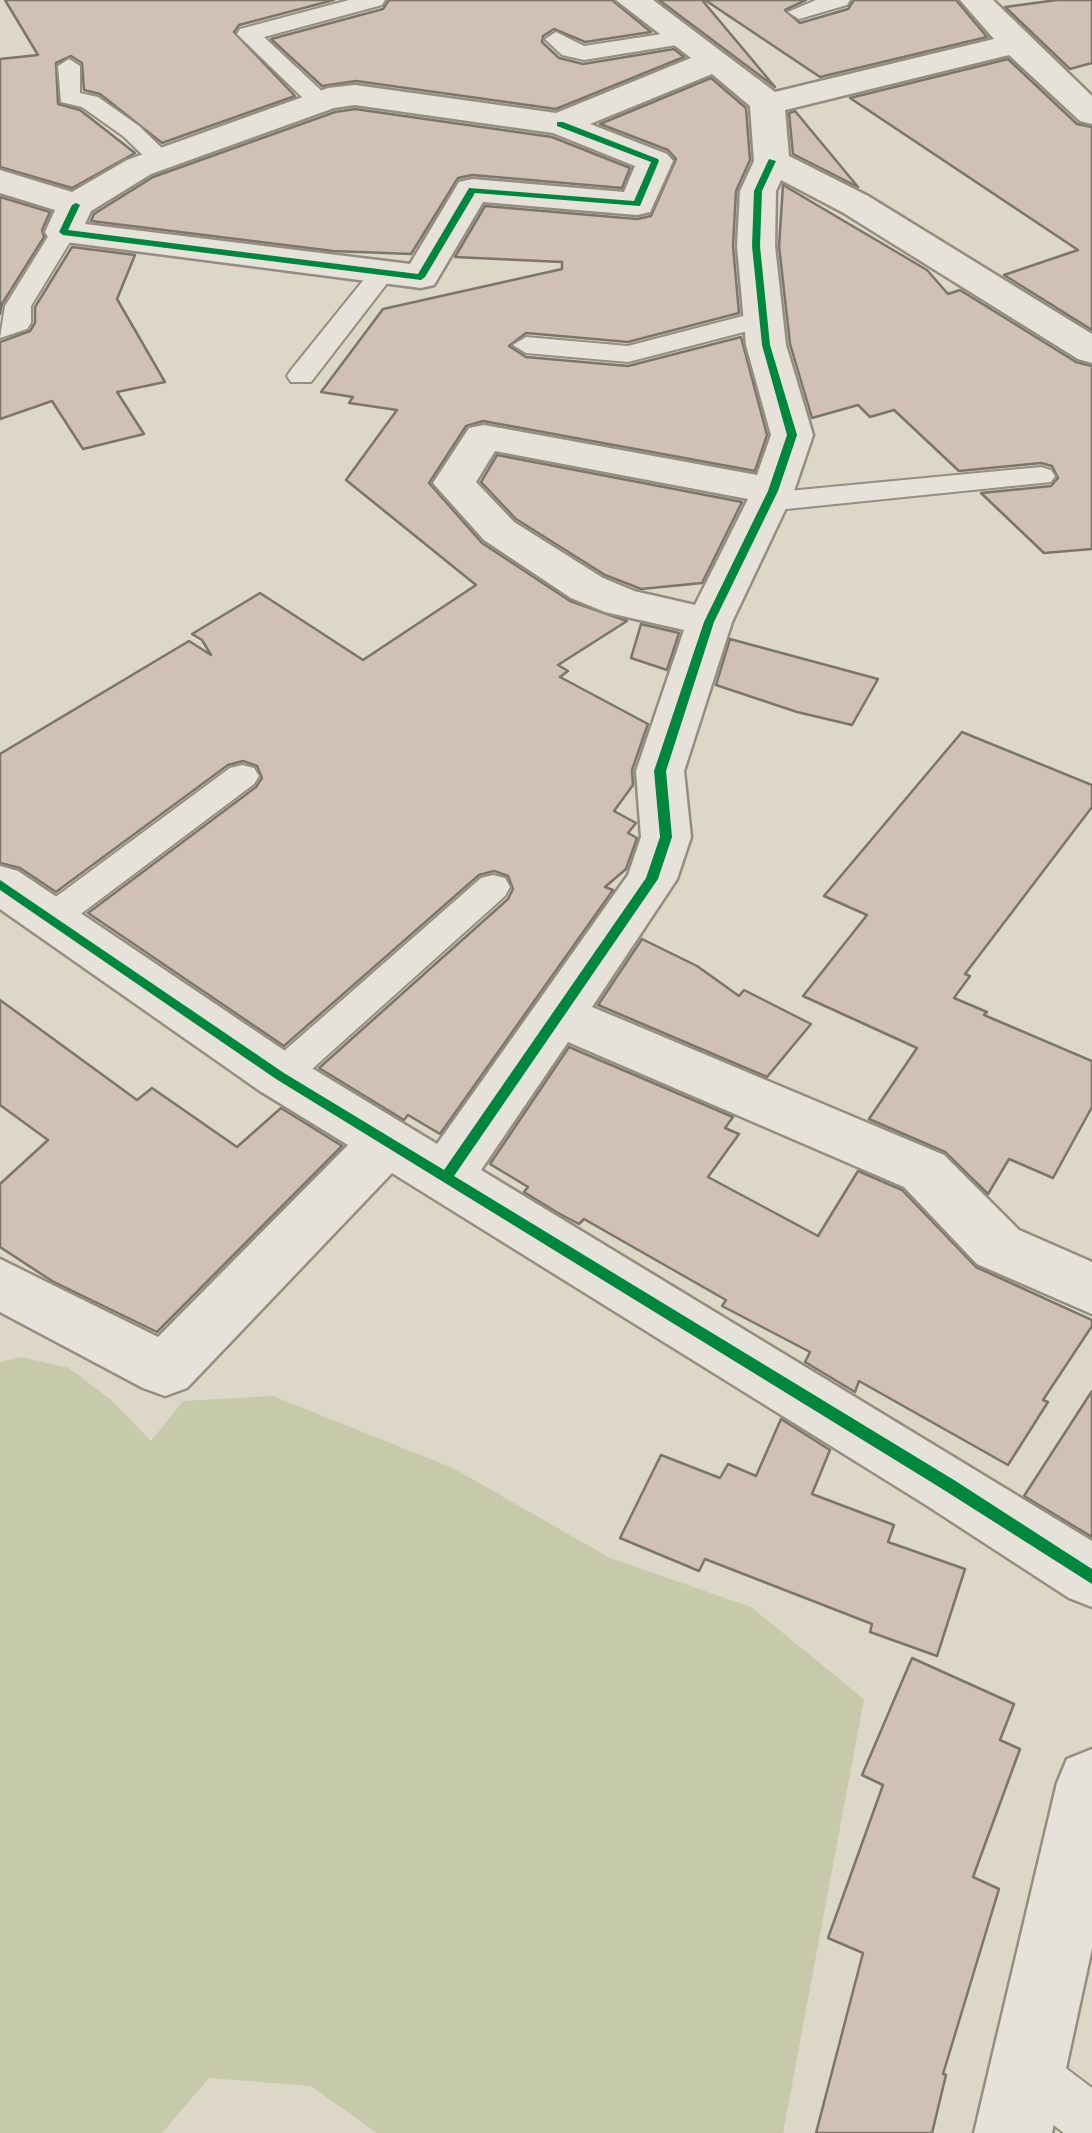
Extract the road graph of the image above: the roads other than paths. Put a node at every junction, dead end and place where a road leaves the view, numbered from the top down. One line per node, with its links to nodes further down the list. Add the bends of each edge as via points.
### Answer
1 (374, 0): 11 (lane, via 248,34)
2 (632, 0): 6 (street)
3 (838, 0): 5 (lane)
4 (976, 0): 8 (street)
5 (799, 12)
6 (681, 38): 7 (lane, via 584,53); 9 (street)
7 (556, 39)
8 (1016, 44): 12 (street); 13 (street)
9 (716, 60): 12 (street); 14 (street)
10 (70, 66): 15 (lane, via 69,97 90,102)
11 (319, 101): 14 (street, via 355,96); 15 (street)
12 (767, 104): 16 (street)
13 (1092, 114)
14 (560, 124): 19 (street, via 655,161 637,204 472,190 420,277)
15 (160, 159): 18 (street)
16 (772, 161): 21 (street, via 758,191); 24 (street, via 855,204)
17 (0, 181): 18 (street)
18 (69, 218): 19 (street); 20 (lane)
19 (383, 272): 25 (lane)
20 (9, 306): 22 (lane, via 18,322)
21 (762, 319): 23 (lane, via 628,354); 27 (street, via 792,436)
22 (0, 330)
23 (526, 345)
24 (1092, 351)
25 (302, 376)
26 (1040, 476): 27 (lane)
27 (770, 496): 28 (street); 28 (street, via 484,437 454,483 499,530 587,588)
28 (710, 622): 33 (street, via 660,771 666,836 652,879)
29 (242, 776): 32 (lane)
30 (0, 884): 32 (street)
31 (493, 888): 34 (lane)
32 (50, 919): 34 (street)
33 (560, 1016): 36 (street); 38 (street, via 924,1172 998,1247)
34 (280, 1076): 35 (street)
35 (386, 1142): 36 (street); 37 (street, via 165,1370)
36 (446, 1175): 39 (street)
37 (0, 1283)
38 (1092, 1289)
39 (1092, 1577)
40 (1092, 1783): 41 (street)
41 (1020, 2103): 42 (lane)
42 (1092, 2121)

